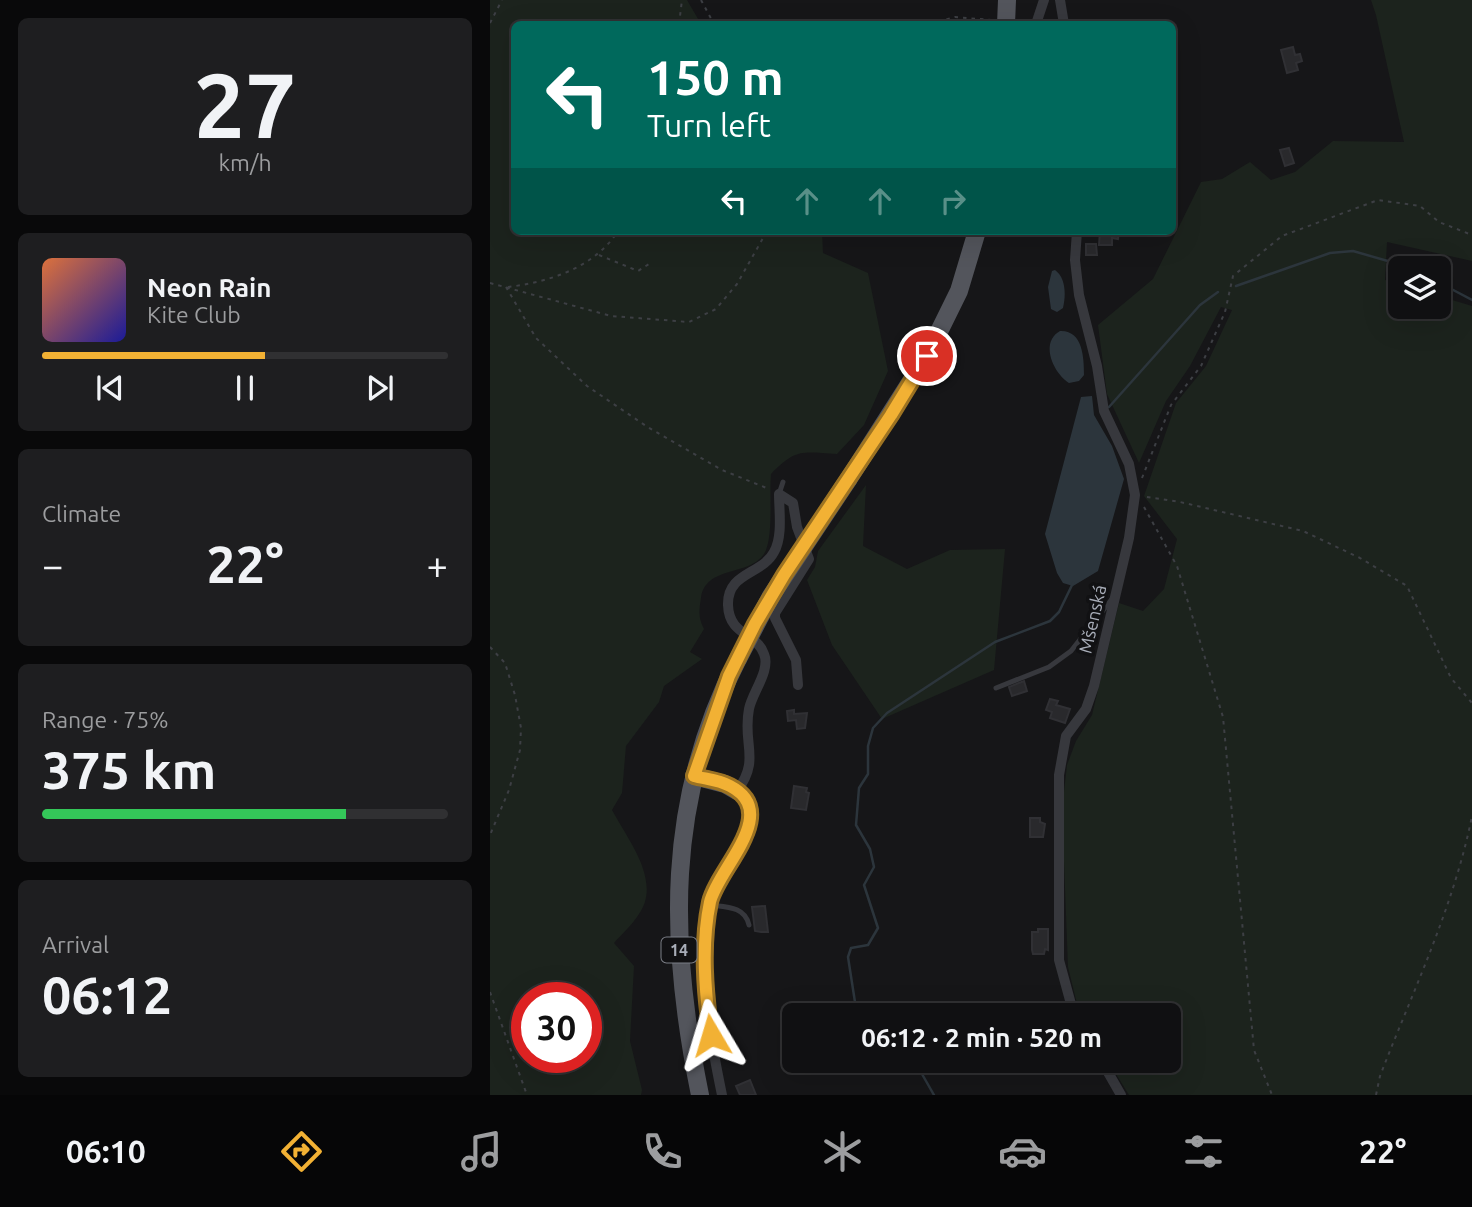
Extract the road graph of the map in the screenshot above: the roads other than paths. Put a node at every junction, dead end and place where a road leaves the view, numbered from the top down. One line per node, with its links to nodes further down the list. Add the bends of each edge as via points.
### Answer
1 (1007, 0): 4 (main road)
2 (1044, 0): 5 (street)
3 (1060, 0): 6 (street)
4 (1006, 21)
5 (1037, 21)
6 (1064, 21)
7 (976, 235): 12 (main road, 14, bridge, via 958,290 927,356 778,585 729,676)
8 (1077, 235): 9 (street, Mšenská, via 1079,295 1104,411 1129,464 1135,495)
9 (1116, 593): 11 (lane, via 1071,651 1049,667); 16 (street, Mšenská, via 1094,686 1086,709 1066,736 1059,775 1059,960)
10 (798, 685): 13 (street, via 796,660 775,613 806,568 809,555 793,503 781,488 776,549 764,564 741,576 729,593 732,622 766,657 748,716 751,766)
11 (996, 688)
12 (694, 776): 13 (main road); 18 (main road, 14, via 678,873 677,917 686,1027)
13 (737, 791): 14 (street, via 747,804 750,826 717,881)
14 (710, 905): 15 (lane, via 738,909); 19 (street, via 706,990)
15 (749, 925)
16 (1071, 1003)
17 (1108, 1073): 20 (street)
18 (700, 1095)
19 (722, 1095)
20 (1121, 1095)

